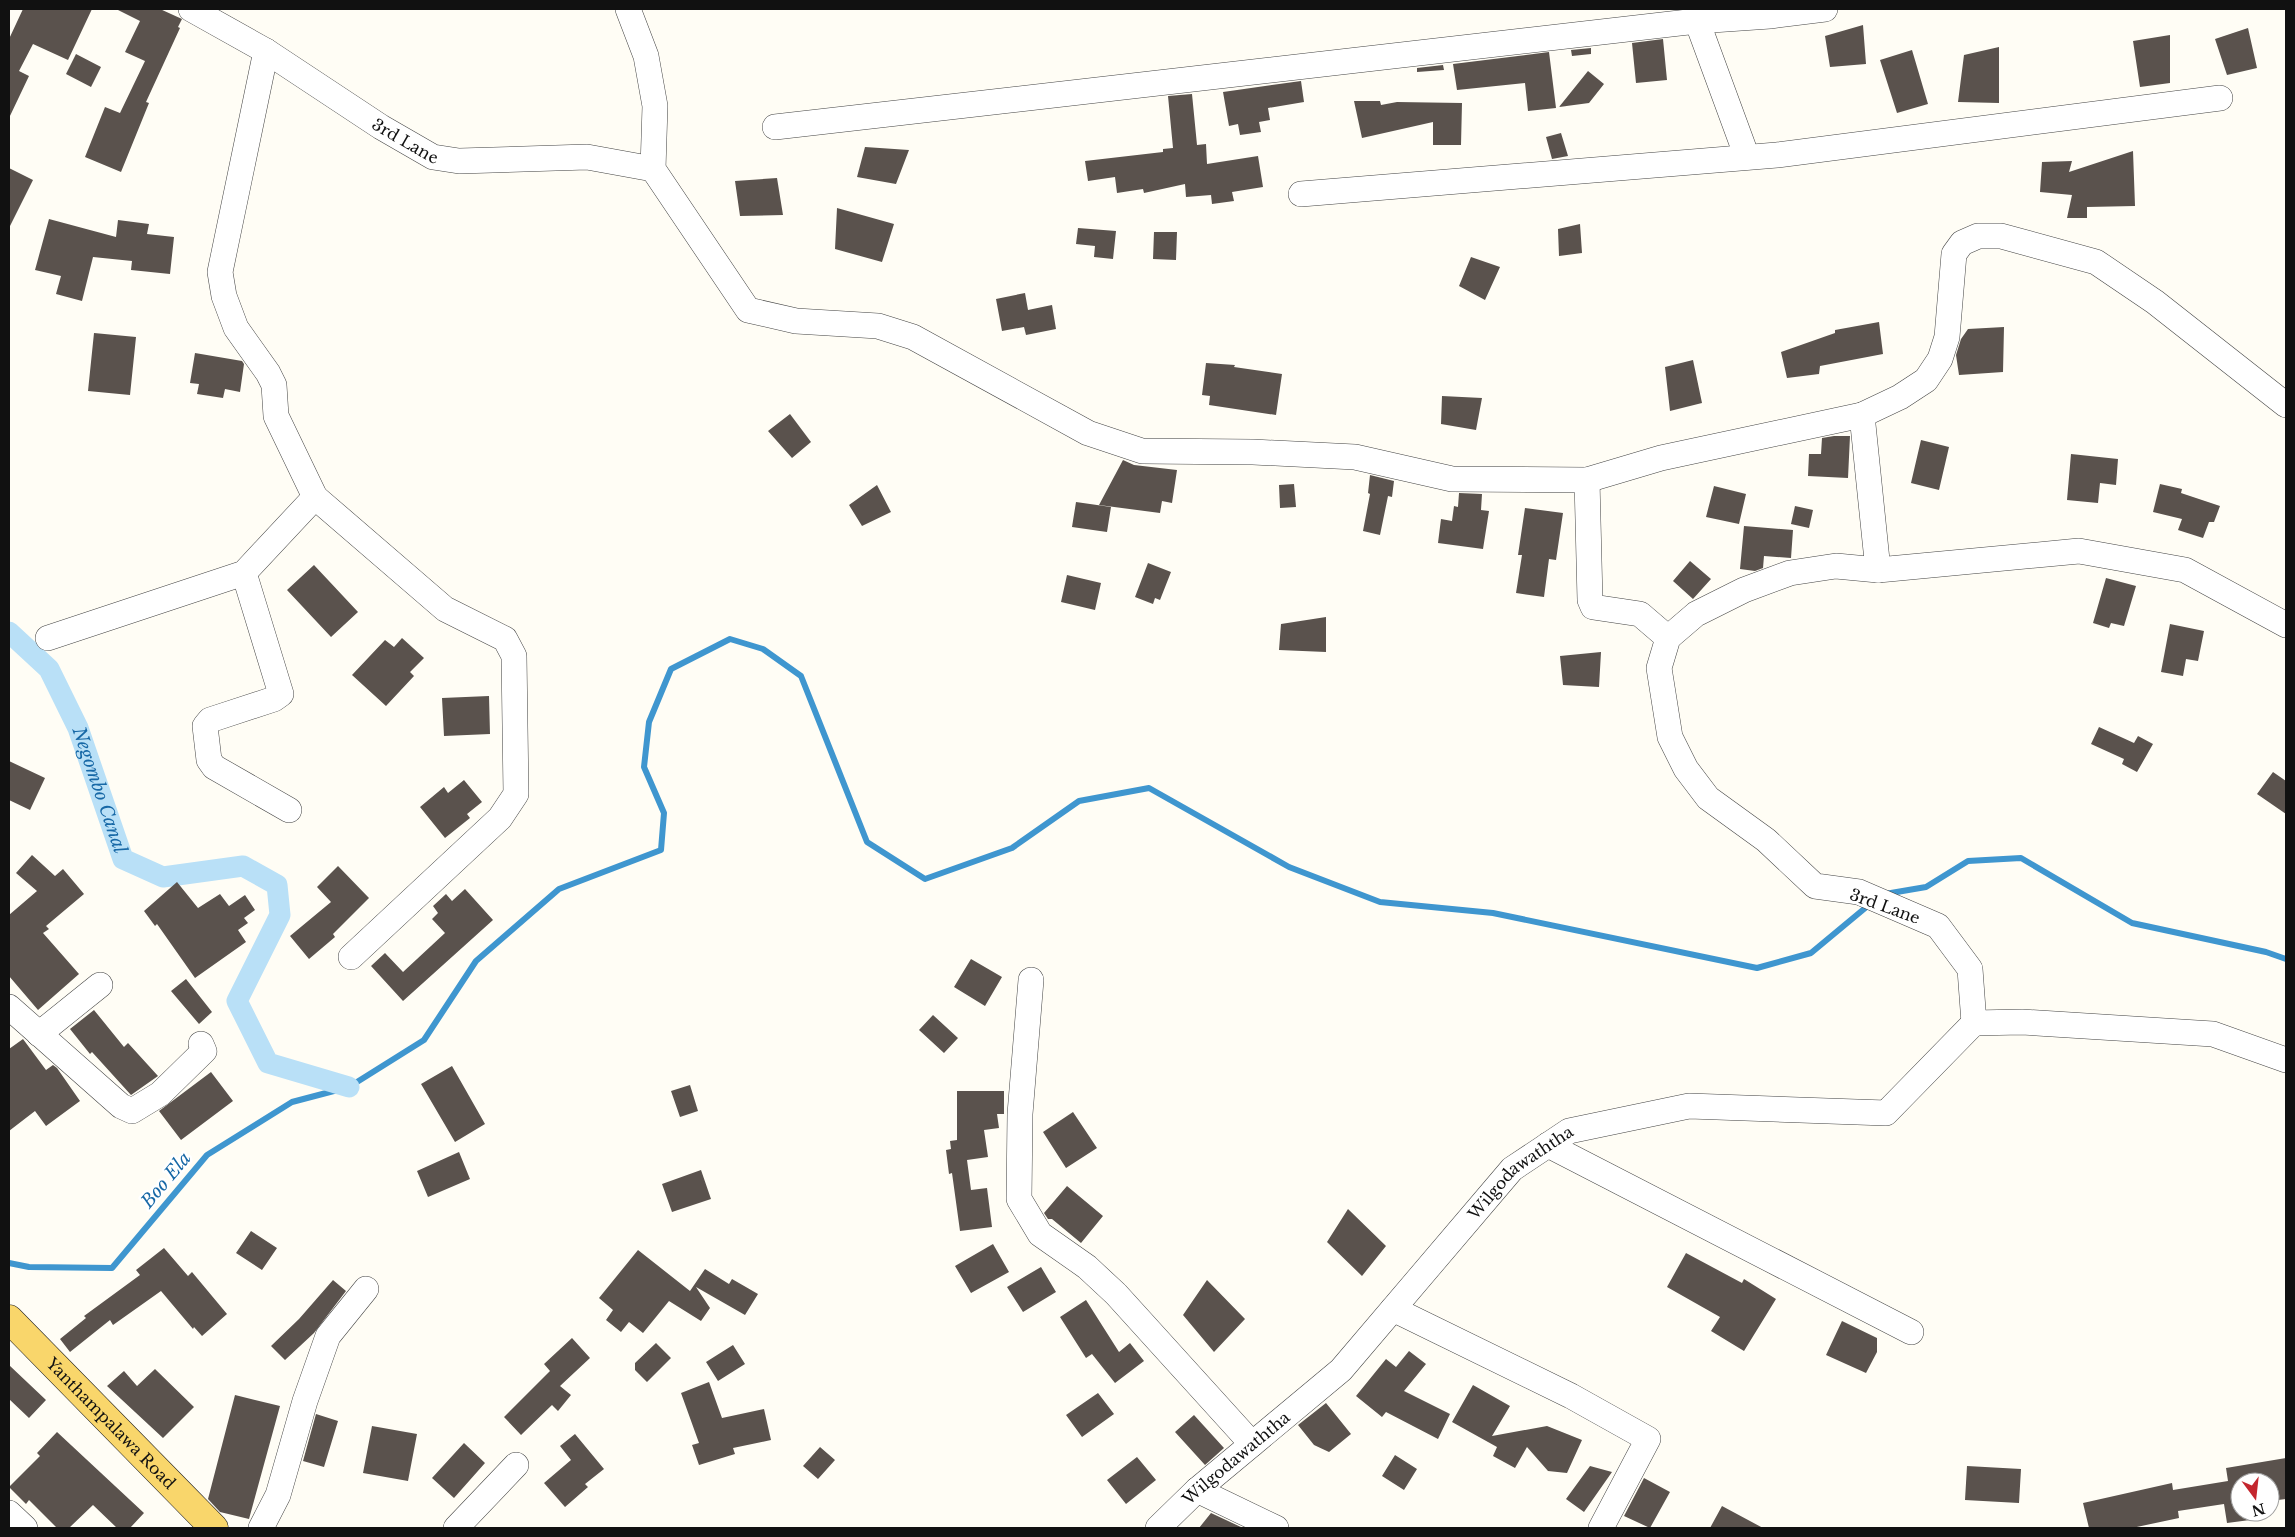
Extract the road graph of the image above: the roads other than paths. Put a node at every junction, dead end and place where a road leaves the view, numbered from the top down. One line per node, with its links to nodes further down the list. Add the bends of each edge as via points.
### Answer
1 (190, 9): 5 (street, 3rd Lane)
2 (628, 9): 9 (street, via 646,56 654,106)
3 (1825, 9): 4 (street, via 1770,16)
4 (1696, 15): 7 (street); 8 (street)
5 (266, 52): 9 (street, 3rd Lane, via 433,157 459,161 587,157); 14 (street, via 220,272 224,296 236,328 274,385 276,416)
6 (2220, 98): 8 (street)
7 (775, 127)
8 (1748, 158): 10 (street)
9 (653, 169): 13 (street, via 748,310 796,321 878,326 914,337 1088,434 1142,451 1355,457 1452,479)
10 (1301, 194)
11 (2286, 405): 12 (street, via 2155,302 2096,262 2001,236 1978,236 1962,243 1954,254 1947,338 1940,359 1926,380)
12 (1862, 415): 13 (street, via 1661,458); 15 (street)
13 (1587, 480): 19 (street, via 1590,600 1593,607 1640,614)
14 (315, 497): 16 (street); 21 (street, via 445,609 504,639 514,656 516,794 500,818)
15 (1878, 570): 17 (street, via 2079,550 2185,570); 19 (street, via 1836,566 1790,573 1744,590 1696,614)
16 (244, 572): 18 (street); 20 (street, via 281,694 210,720 205,726 209,760 214,767)
17 (2286, 625)
18 (48, 638)
19 (1668, 638): 25 (street, 3rd Lane, via 1659,668 1670,737 1686,768 1708,798 1766,840 1815,886 1859,892 1938,926 1970,969)
20 (289, 810)
21 (351, 956)
22 (1031, 980): 34 (street, via 1020,1114 1019,1199 1040,1234 1087,1267 1116,1294)
23 (100, 985): 26 (street)
24 (9, 1008): 26 (street)
25 (1974, 1023): 28 (street, via 2022,1022 2213,1034); 29 (street, Wilgodawaththa, via 1886,1113 1690,1106 1569,1131)
26 (39, 1034): 27 (street, via 121,1106 132,1111 160,1094 204,1051)
27 (201, 1044)
28 (2286, 1060)
29 (1548, 1145): 31 (street, Wilgodawaththa, via 1512,1169); 33 (street)
30 (366, 1289): 40 (street, via 328,1336 305,1401 278,1496)
31 (1393, 1309): 34 (street, Wilgodawaththa, via 1341,1370); 44 (street, via 1571,1396 1648,1439)
32 (9, 1319): 39 (main road, Yanthampalawa Road)
33 (1911, 1332)
34 (1252, 1444): 36 (street, Wilgodawaththa)
35 (516, 1465): 41 (street)
36 (1197, 1490): 42 (street, Wilgodawaththa); 43 (street)
37 (9, 1513): 38 (street)
38 (25, 1528)
39 (214, 1528)
40 (261, 1528)
41 (456, 1528)
42 (1158, 1528)
43 (1276, 1528)
44 (1600, 1528)

